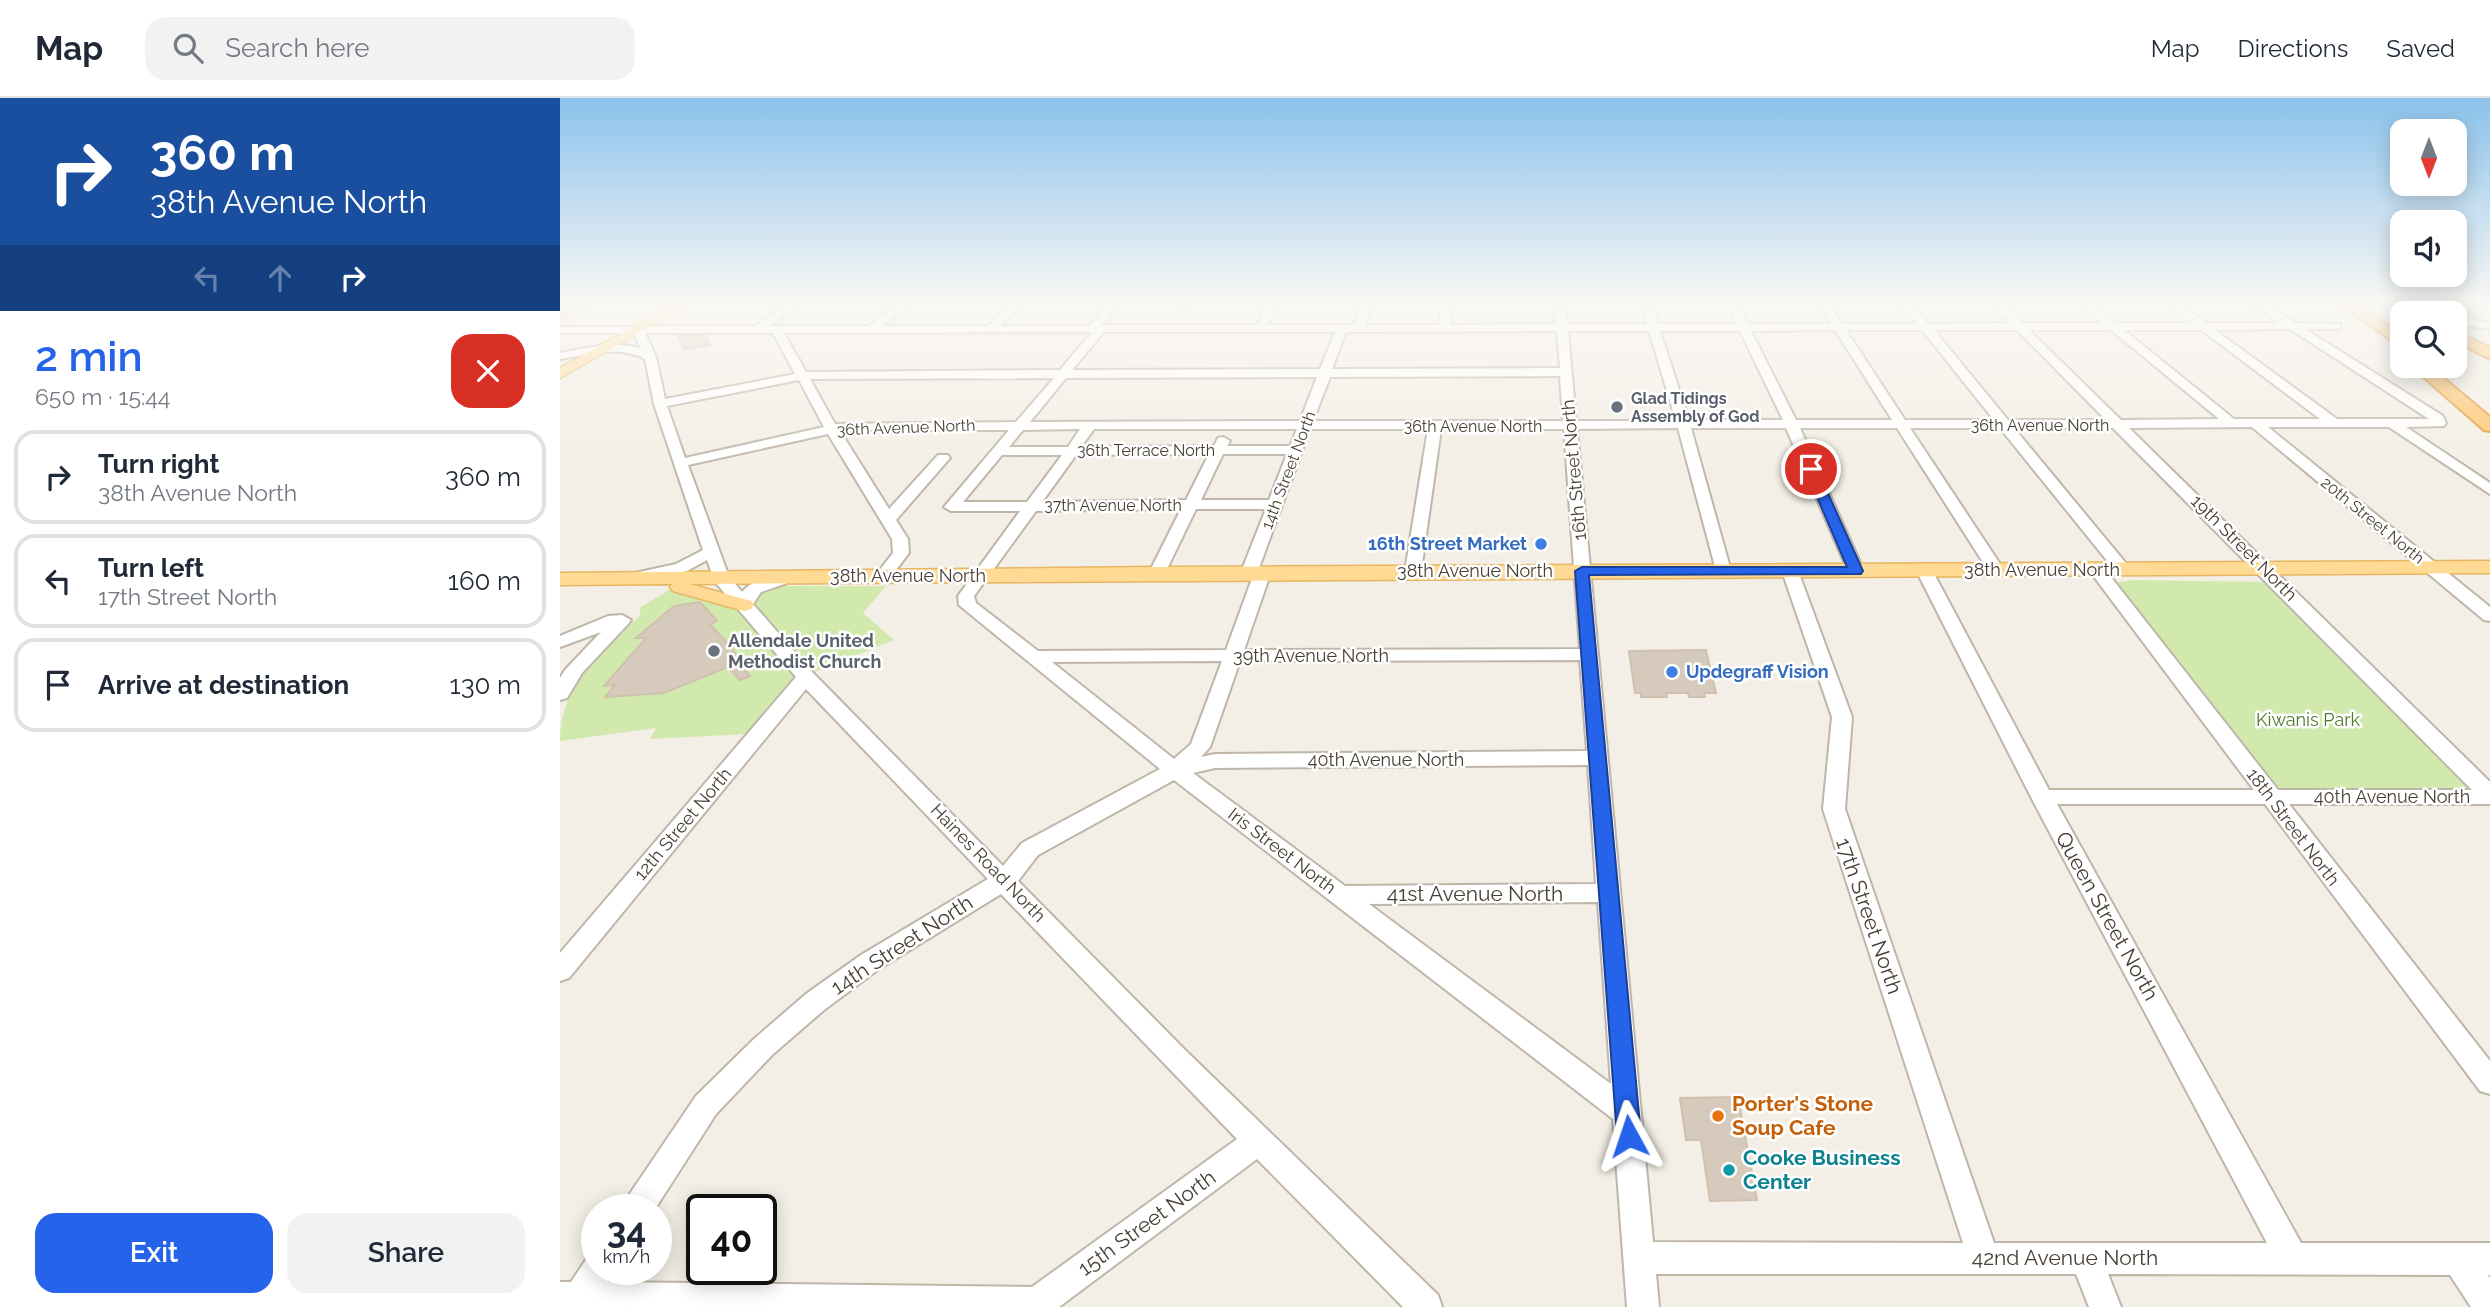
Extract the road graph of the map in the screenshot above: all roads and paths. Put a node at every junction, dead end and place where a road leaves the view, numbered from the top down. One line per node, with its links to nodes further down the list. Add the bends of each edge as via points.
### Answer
1 (588, 358): 17 (main road)
2 (650, 358): 22 (street, Haines Road North)
3 (792, 358): 19 (street)
4 (1076, 358): 18 (street)
5 (1331, 358): 16 (street, 14th Street North)
6 (1565, 358): 15 (street, 16th Street North)
7 (1663, 358): 37 (street)
8 (1759, 358): 38 (street)
9 (1859, 358): 30 (street)
10 (1950, 358): 31 (street)
11 (2052, 358): 32 (street, 19th Street North)
12 (2151, 358): 33 (street)
13 (2247, 358): 28 (street)
14 (2343, 358): 29 (street, 36th Avenue North, via 2439,423)
15 (1566, 372): 16 (street); 36 (street, 16th Street North)
16 (1325, 373): 18 (street); 34 (street, 14th Street North)
17 (560, 374)
18 (1065, 374): 19 (street); 24 (street)
19 (802, 376): 22 (street); 40 (street)
20 (2433, 378): 39 (highway)
21 (2451, 378): 23 (highway)
22 (660, 404): 46 (street, Haines Road North)
23 (2490, 405)
24 (1019, 424): 25 (street, 36th Avenue North); 40 (street, 36th Avenue North); 43 (street)
25 (1091, 424): 26 (street, 36th Avenue North); 44 (street)
26 (1231, 424): 34 (street, 36th Avenue North); 41 (street)
27 (2256, 424): 28 (street, 36th Avenue North); 33 (street, 36th Avenue North); 54 (street, 20th Street North)
28 (2335, 424): 29 (street, 36th Avenue North)
29 (2393, 424): 47 (street)
30 (1902, 425): 31 (street, 36th Avenue North); 38 (street, 36th Avenue North); 57 (street)
31 (2005, 425): 32 (street, 36th Avenue North); 59 (street)
32 (2120, 425): 33 (street, 36th Avenue North); 53 (street, 19th Street North)
33 (2232, 425)
34 (1304, 426): 35 (street, 36th Avenue North); 42 (street, 14th Street North)
35 (1435, 426): 36 (street, 36th Avenue North); 60 (street)
36 (1570, 426): 37 (street, 36th Avenue North); 61 (street, 16th Street North)
37 (1684, 426): 38 (street, 36th Avenue North); 62 (street)
38 (1792, 426): 64 (street)
39 (2490, 426)
40 (831, 428): 46 (street, 36th Avenue North); 51 (street)
41 (1219, 450): 42 (street, 36th Terrace North); 44 (street, 36th Terrace North); 49 (street)
42 (1295, 450): 48 (street, 14th Street North)
43 (996, 451): 44 (street, 36th Terrace North); 50 (street, 37th Avenue North, via 951,507)
44 (1072, 451): 50 (street)
45 (943, 458): 51 (street)
46 (680, 463): 52 (street, Haines Road North)
47 (2490, 490)
48 (1275, 504): 49 (street, 37th Avenue North); 65 (street, 14th Street North)
49 (1191, 505): 50 (street, 37th Avenue North); 66 (street)
50 (1031, 506): 68 (street)
51 (887, 520): 67 (street, via 900,539 901,553)
52 (712, 551): 71 (street, via 681,568); 72 (street, Haines Road North)
53 (2266, 569): 54 (main road, 38th Avenue North); 59 (main road, 38th Avenue North); 83 (street, 19th Street North)
54 (2433, 569): 55 (main road, 38th Avenue North); 74 (street, 20th Street North)
55 (2490, 569)
56 (1924, 570): 57 (main road, 38th Avenue North); 64 (main road, 38th Avenue North); 84 (street, Queen Street North)
57 (1996, 570): 58 (main road, 38th Avenue North)
58 (2097, 570): 59 (main road, 38th Avenue North); 85 (street, 18th Street North)
59 (2123, 570)
60 (1412, 571): 61 (main road, 38th Avenue North); 65 (main road, 38th Avenue North)
61 (1582, 571): 62 (main road, 38th Avenue North); 76 (street, 16th Street North)
62 (1723, 571): 63 (main road, 38th Avenue North)
63 (1790, 571): 64 (main road, 38th Avenue North); 95 (street, 17th Street North, via 1842,717 1834,809)
64 (1856, 571)
65 (1256, 572): 66 (main road, 38th Avenue North); 78 (street, 14th Street North)
66 (1157, 573): 68 (main road, 38th Avenue North)
67 (883, 576): 68 (main road, 38th Avenue North); 69 (main road, 38th Avenue North)
68 (980, 576): 77 (street, Iris Street North, via 966,596 968,606)
69 (790, 577): 72 (main road, 38th Avenue North); 73 (street, via 751,590)
70 (561, 578): 71 (main road, 38th Avenue North)
71 (622, 578): 72 (main road, 38th Avenue North); 73 (main road, via 693,589)
72 (721, 578): 73 (street, Haines Road North)
73 (744, 605): 79 (street, Haines Road North)
74 (2490, 616)
75 (560, 642): 80 (street, via 614,620 622,621 575,670)
76 (1589, 654): 78 (street, 39th Avenue North); 81 (street, 16th Street North)
77 (1032, 657): 78 (street, 39th Avenue North); 82 (street, Iris Street North)
78 (1232, 657): 82 (street, 14th Street North, via 1200,747)
79 (806, 677): 86 (street, Haines Road North); 89 (street, 12th Street North)
80 (560, 694)
81 (1598, 758): 82 (street, 40th Avenue North, via 1215,761); 87 (street, 16th Street North)
82 (1175, 770): 86 (street, 14th Street North, via 1030,849); 88 (street, Iris Street North)
83 (2490, 796): 85 (street, 40th Avenue North)
84 (2042, 797): 85 (street, 40th Avenue North); 97 (street, Queen Street North)
85 (2270, 797): 90 (street, 18th Street North)
86 (1005, 880): 92 (street, Haines Road North); 93 (street, 14th Street North, via 870,962 773,1038 706,1105)
87 (1609, 893): 88 (street, 41st Avenue North); 91 (street, 16th Street North)
88 (1341, 895): 91 (street, Iris Street North)
89 (560, 971)
90 (2490, 1082)
91 (1627, 1113): 94 (street, 16th Street North)
92 (1260, 1140): 101 (street, 15th Street North); 102 (street, Haines Road North)
93 (648, 1194)
94 (1639, 1258): 95 (street, 42nd Avenue North); 103 (street, 16th Street North)
95 (1984, 1258): 96 (street, 42nd Avenue North)
96 (2085, 1258): 97 (street, 42nd Avenue North); 104 (street)
97 (2294, 1259): 98 (street, 42nd Avenue North)
98 (2474, 1259): 105 (street)
99 (583, 1285): 100 (street)
100 (570, 1298): 101 (street)
101 (1036, 1305)
102 (1426, 1307)
103 (1643, 1307)
104 (2105, 1307)
105 (2490, 1307)

